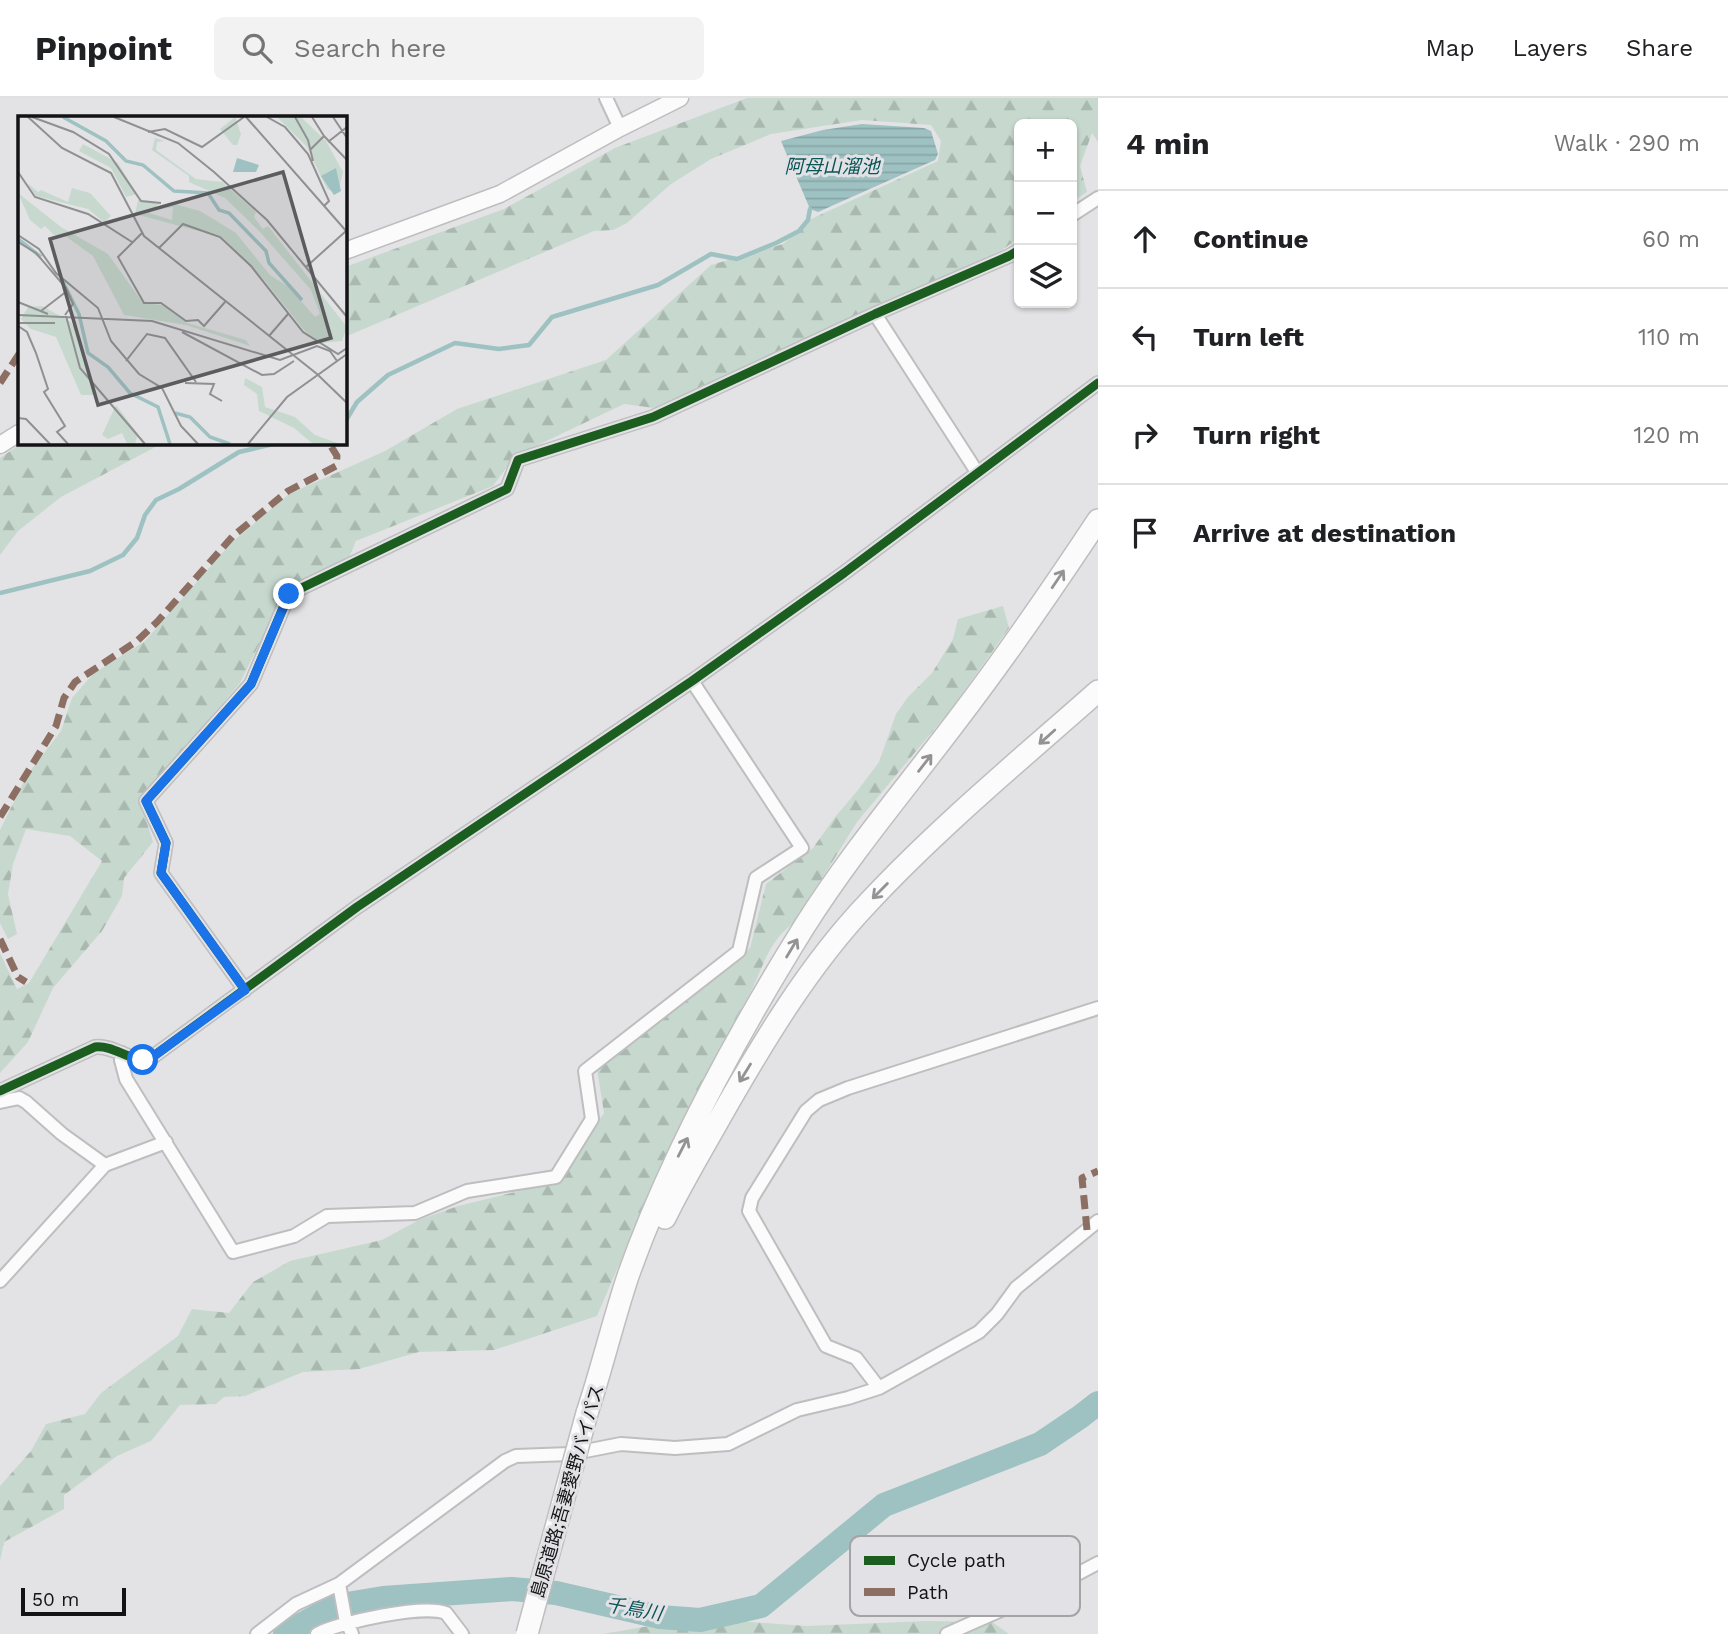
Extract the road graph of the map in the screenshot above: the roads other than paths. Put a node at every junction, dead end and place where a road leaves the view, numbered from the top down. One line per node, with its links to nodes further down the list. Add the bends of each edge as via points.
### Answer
1 (606, 98): 3 (street)
2 (680, 98): 3 (street)
3 (620, 128): 6 (street, via 500,194)
4 (1098, 198): 5 (street)
5 (1077, 212)
6 (346, 251)
7 (1014, 253): 8 (street)
8 (875, 314): 12 (street); 16 (street, via 653,417 518,460 507,489 289,594 251,684 146,801 166,843 161,873)
9 (1098, 383): 12 (street)
10 (18, 434): 11 (street)
11 (0, 445)
12 (977, 472): 14 (street)
13 (1098, 520): 25 (highway, one-way to 13, via 628,1277 652,1217 706,1101 760,1001 853,854 967,708)
14 (692, 681): 16 (street, via 357,907); 21 (street, via 802,848 756,878 739,951 585,1071 592,1119 556,1177 467,1191 415,1213 327,1216 294,1236 233,1252)
15 (1098, 691): 25 (highway, one-way to 25, via 918,852 824,955 711,1133 670,1208)
16 (245, 990): 18 (street, via 151,1058)
17 (1098, 1008): 26 (street, via 819,1100 806,1111 752,1198 749,1211 826,1346 856,1358)
18 (122, 1053): 19 (street, via 96,1047); 21 (street, via 126,1079)
19 (0, 1091)
20 (0, 1101): 22 (street, via 19,1098 26,1102)
21 (166, 1142): 22 (street)
22 (105, 1166): 24 (street)
23 (1098, 1221): 26 (street, via 1016,1288 979,1332)
24 (0, 1281)
25 (608, 1348): 35 (highway, 島原道路;吾妻愛野バイパス, bridge)
26 (879, 1388): 29 (street, via 797,1409 728,1444 675,1448 621,1444 570,1454 516,1456)
27 (1098, 1563): 28 (street)
28 (1080, 1573)
29 (340, 1588): 31 (street); 32 (street, via 296,1604)
30 (988, 1616): 36 (street)
31 (348, 1624): 33 (street); 34 (street, via 429,1610 452,1618)
32 (257, 1634)
33 (317, 1634)
34 (462, 1634)
35 (527, 1634)
36 (947, 1634)

